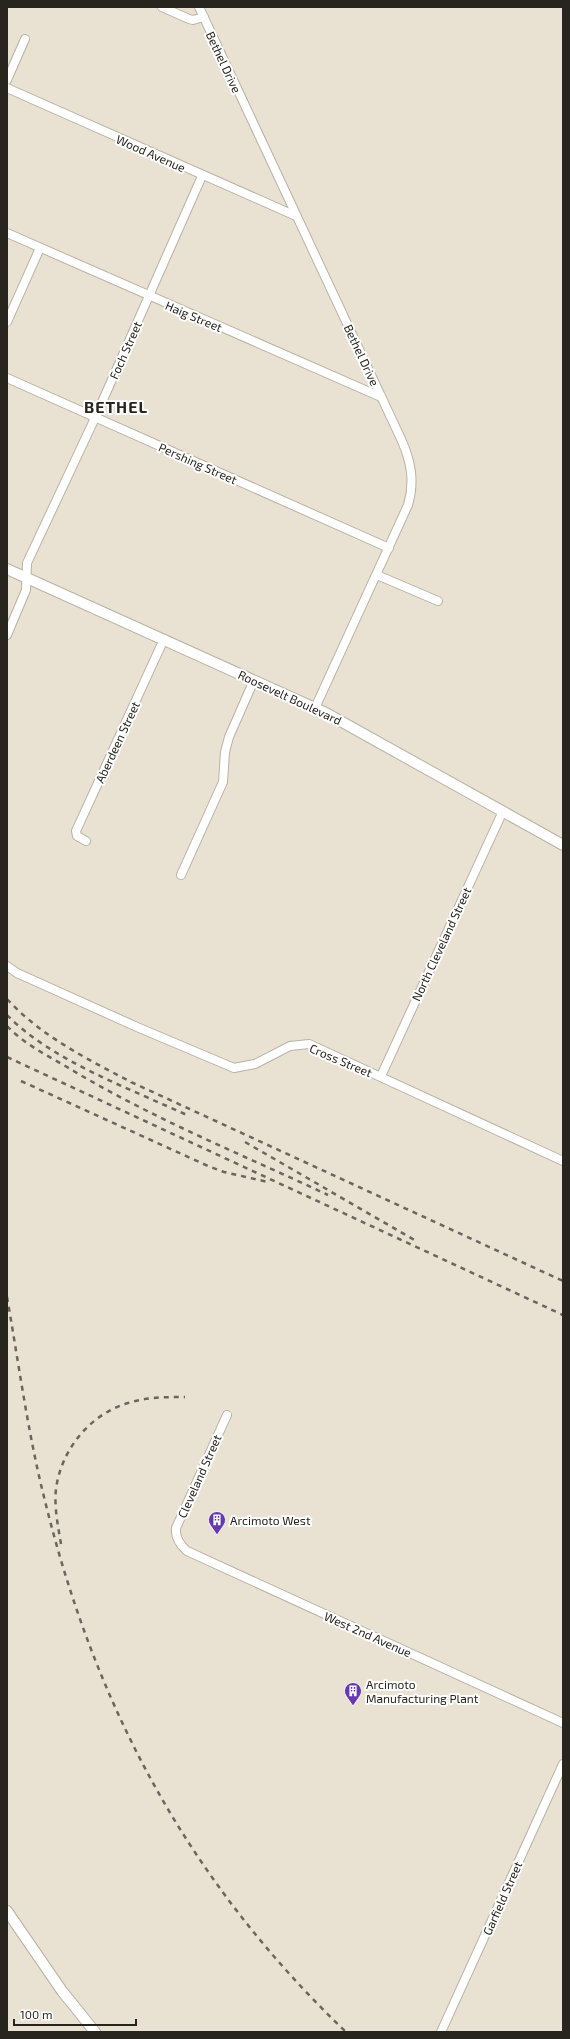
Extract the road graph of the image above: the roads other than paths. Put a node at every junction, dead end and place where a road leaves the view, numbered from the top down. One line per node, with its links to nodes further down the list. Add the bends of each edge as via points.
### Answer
1 (162, 7): 3 (street, via 189,19)
2 (199, 7): 3 (street, Bethel Drive)
3 (204, 17): 8 (street, Bethel Drive)
4 (25, 39): 5 (street)
5 (7, 80)
6 (7, 88): 7 (street, Wood Avenue)
7 (202, 176): 8 (street, Wood Avenue); 11 (street, Foch Street)
8 (296, 216): 14 (street, Bethel Drive)
9 (7, 233): 10 (street, Haig Street)
10 (40, 248): 11 (street, Haig Street); 12 (street)
11 (149, 296): 14 (street, Haig Street); 15 (street, Foch Street)
12 (7, 322)
13 (7, 378): 15 (street, Pershing Street)
14 (381, 397): 16 (street, Bethel Drive, via 407,453 412,476 408,505)
15 (96, 418): 16 (street, Pershing Street); 19 (street, Foch Street, via 27,563)
16 (389, 548): 18 (street, Bethel Drive)
17 (7, 569): 19 (main road, Roosevelt Boulevard)
18 (377, 575): 20 (street); 24 (street, Bethel Drive)
19 (26, 577): 21 (street, Foch Street, via 26,590); 22 (main road, Roosevelt Boulevard)
20 (438, 601)
21 (7, 635)
22 (164, 639): 23 (main road, Roosevelt Boulevard); 26 (street, Aberdeen Street, via 76,831 77,836)
23 (254, 680): 24 (main road, Roosevelt Boulevard); 28 (street, via 229,737 223,782)
24 (315, 708): 25 (main road, Roosevelt Boulevard)
25 (503, 812): 27 (main road, Roosevelt Boulevard); 30 (street, North Cleveland Street)
26 (86, 841)
27 (563, 845)
28 (181, 875)
29 (7, 966): 30 (street, Cross Street, via 17,973 137,1027 234,1068 255,1064 290,1046 309,1044)
30 (381, 1076): 31 (street, Cross Street)
31 (563, 1161)
32 (227, 1415): 33 (street, Cleveland Street, via 179,1521)
33 (177, 1539): 34 (street, West 2nd Avenue, via 187,1551)
34 (563, 1723)
35 (563, 1764): 38 (street, Garfield Street)
36 (7, 1911): 37 (main road, via 57,1985)
37 (95, 2032)
38 (441, 2032)

